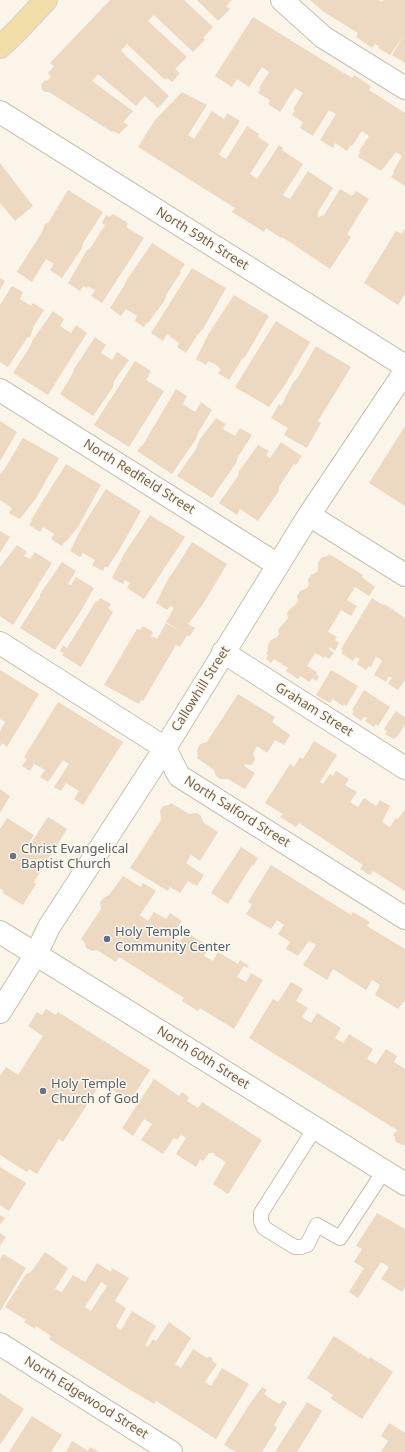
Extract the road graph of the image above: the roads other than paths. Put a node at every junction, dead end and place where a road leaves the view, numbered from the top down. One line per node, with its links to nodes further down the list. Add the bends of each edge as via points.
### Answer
1 (46, 0): 3 (main road)
2 (282, 0): 4 (street, via 323,37)
3 (0, 47)
4 (405, 88)
5 (0, 112): 6 (street, North 59th Street)
6 (405, 367): 8 (street, Callowhill Street, via 400,379)
7 (0, 390): 9 (street, North Redfield Street)
8 (310, 515): 9 (street, Callowhill Street); 10 (street)
9 (278, 564): 12 (street, Callowhill Street)
10 (405, 575)
11 (0, 643): 13 (street)
12 (223, 652): 13 (street, Callowhill Street); 14 (street, Graham Street)
13 (165, 748): 15 (street, North Salford Street, via 179,776); 17 (street, Callowhill Street, via 49,927)
14 (405, 768)
15 (405, 918)
16 (0, 932): 17 (street, North 60th Street)
17 (36, 954): 18 (street, Callowhill Street); 19 (street, North 60th Street)
18 (0, 1012)
19 (315, 1128): 20 (street, North 60th Street); 20 (lane, via 261,1213 264,1228 296,1247 307,1245 318,1225 340,1238)
20 (384, 1171): 21 (street, North 60th Street)
21 (405, 1184)
22 (0, 1344): 23 (street, North Edgewood Street)
23 (171, 1452)

